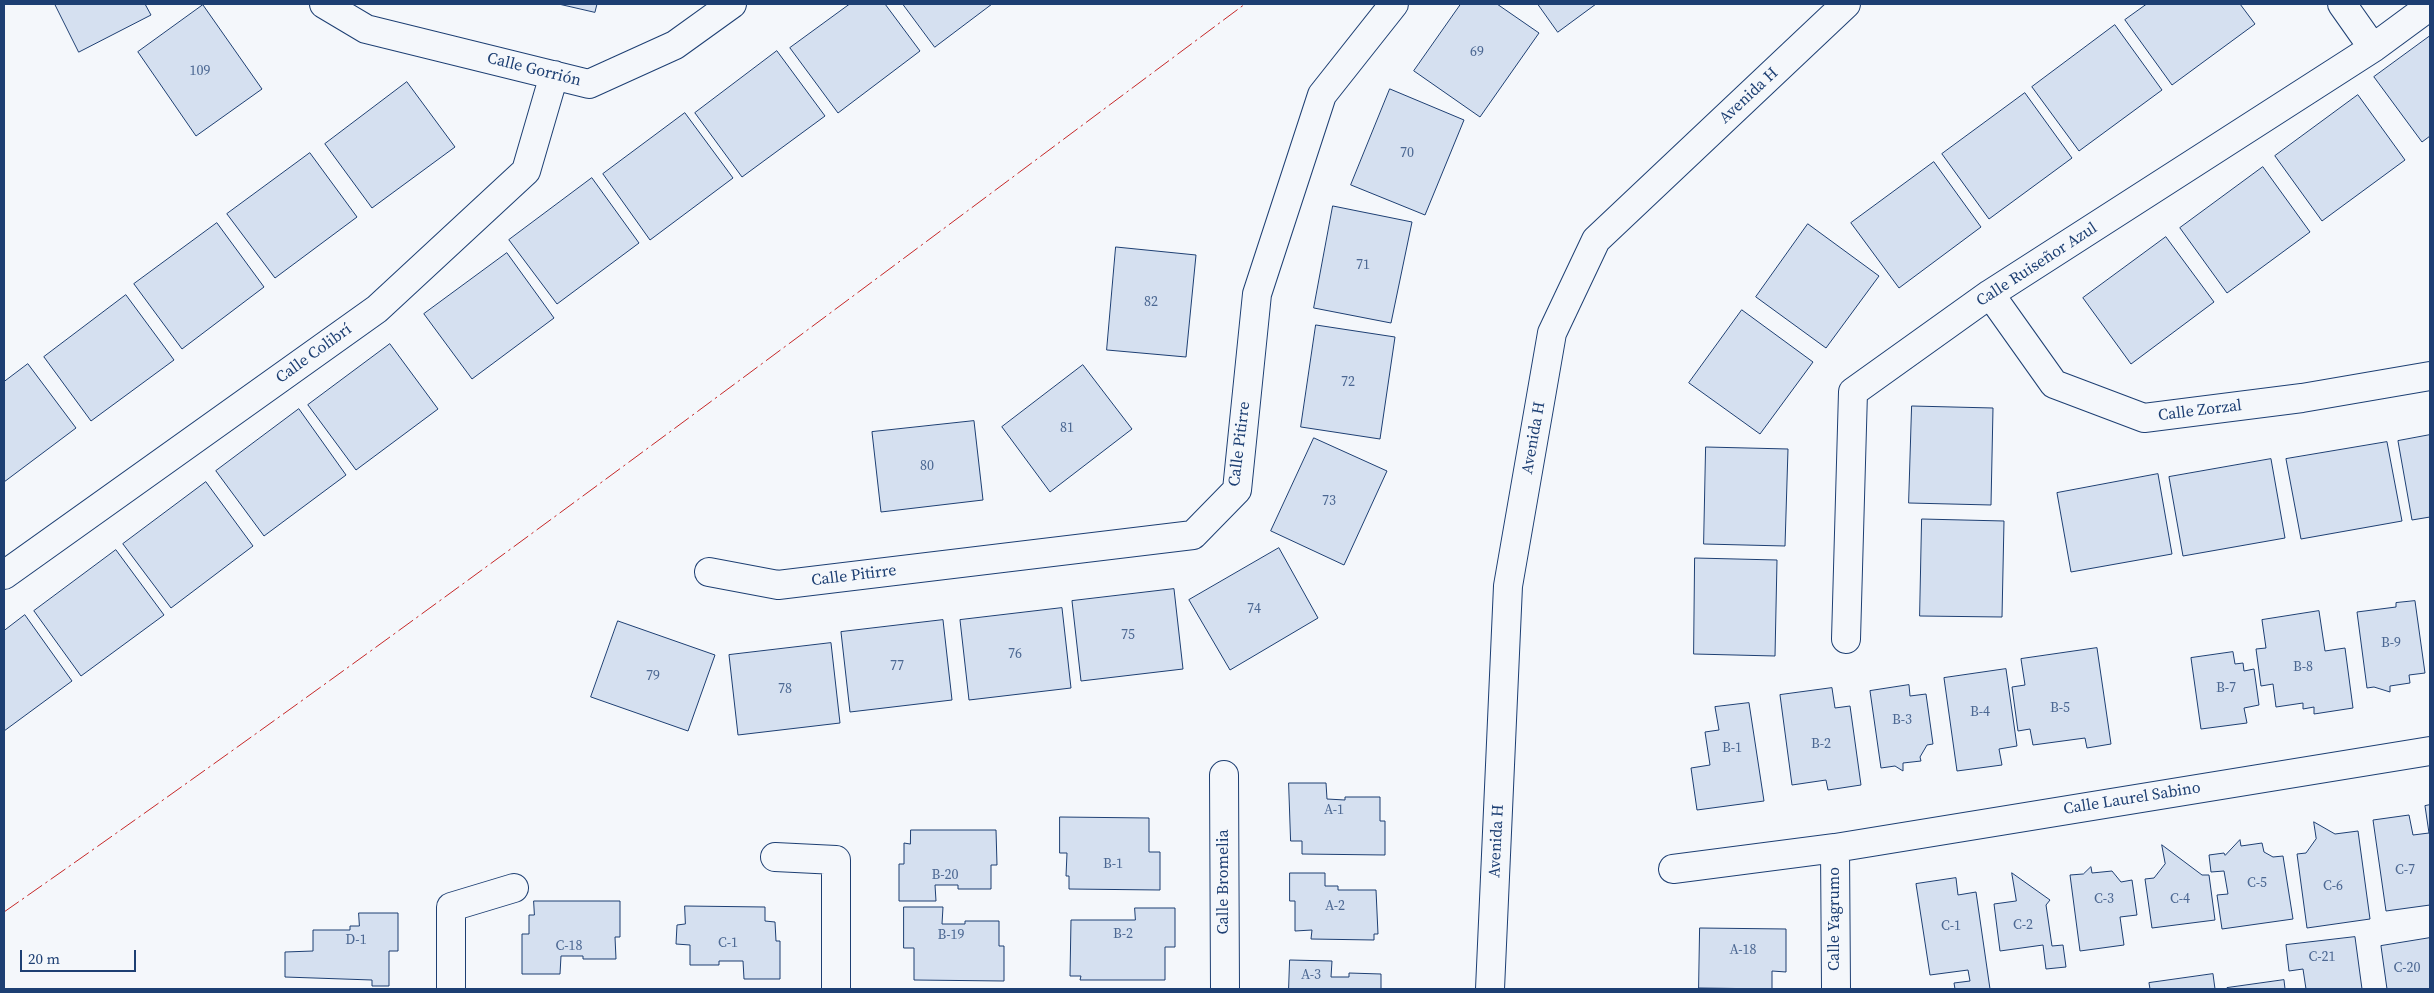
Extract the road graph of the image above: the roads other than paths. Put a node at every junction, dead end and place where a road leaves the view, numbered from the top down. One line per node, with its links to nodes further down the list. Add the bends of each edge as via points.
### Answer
1 (324, 4): 8 (street, Calle Gorrión, via 366,29)
2 (732, 4): 8 (street, Calle Gorrión, via 675,45 589,84)
3 (1394, 4): 11 (street, Calle Pitirre, via 1322,95 1257,294 1237,490 1193,535 778,585)
4 (1846, 4): 23 (street, Avenida H, via 1596,240 1552,333 1508,586)
5 (2342, 4): 7 (street)
6 (2430, 6): 7 (street, Calle Ruiseñor Azul)
7 (2373, 48): 9 (street, Calle Ruiseñor Azul)
8 (554, 75): 12 (street, Calle Colibrí, via 526,171 377,309)
9 (1990, 294): 10 (street, Calle Zorzal, via 2054,384 2144,418 2302,398); 13 (street, Calle Ruiseñor Azul, via 1853,392)
10 (2430, 376)
11 (709, 572)
12 (4, 575)
13 (1846, 639)
14 (2430, 751): 16 (street, Calle Laurel Sabino)
15 (1224, 775): 22 (street, Calle Bromelia)
16 (1835, 848): 18 (street, Calle Laurel Sabino); 24 (street, Calle Yagrumo)
17 (775, 856): 21 (street, via 836,860)
18 (1672, 869)
19 (514, 888): 20 (street, via 451,907)
20 (451, 989)
21 (836, 989)
22 (1225, 989)
23 (1490, 989)
24 (1836, 989)

